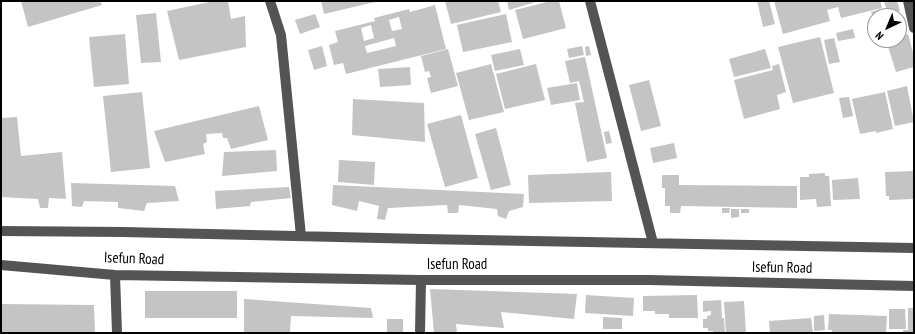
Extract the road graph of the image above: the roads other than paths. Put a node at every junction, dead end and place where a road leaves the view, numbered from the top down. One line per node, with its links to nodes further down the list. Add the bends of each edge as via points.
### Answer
1 (270, 1): 6 (street, via 281,35)
2 (590, 1): 7 (street)
3 (908, 1): 4 (street)
4 (914, 28)
5 (1, 231): 6 (street, Isefun Road)
6 (301, 236): 7 (street, Isefun Road)
7 (653, 243): 8 (street, Isefun Road)
8 (914, 248)
9 (1, 265): 10 (street, Isefun Road)
10 (115, 275): 11 (street, Isefun Road); 13 (street)
11 (421, 280): 12 (street, Isefun Road, via 649,280); 14 (street)
12 (914, 286)
13 (117, 333)
14 (420, 333)

